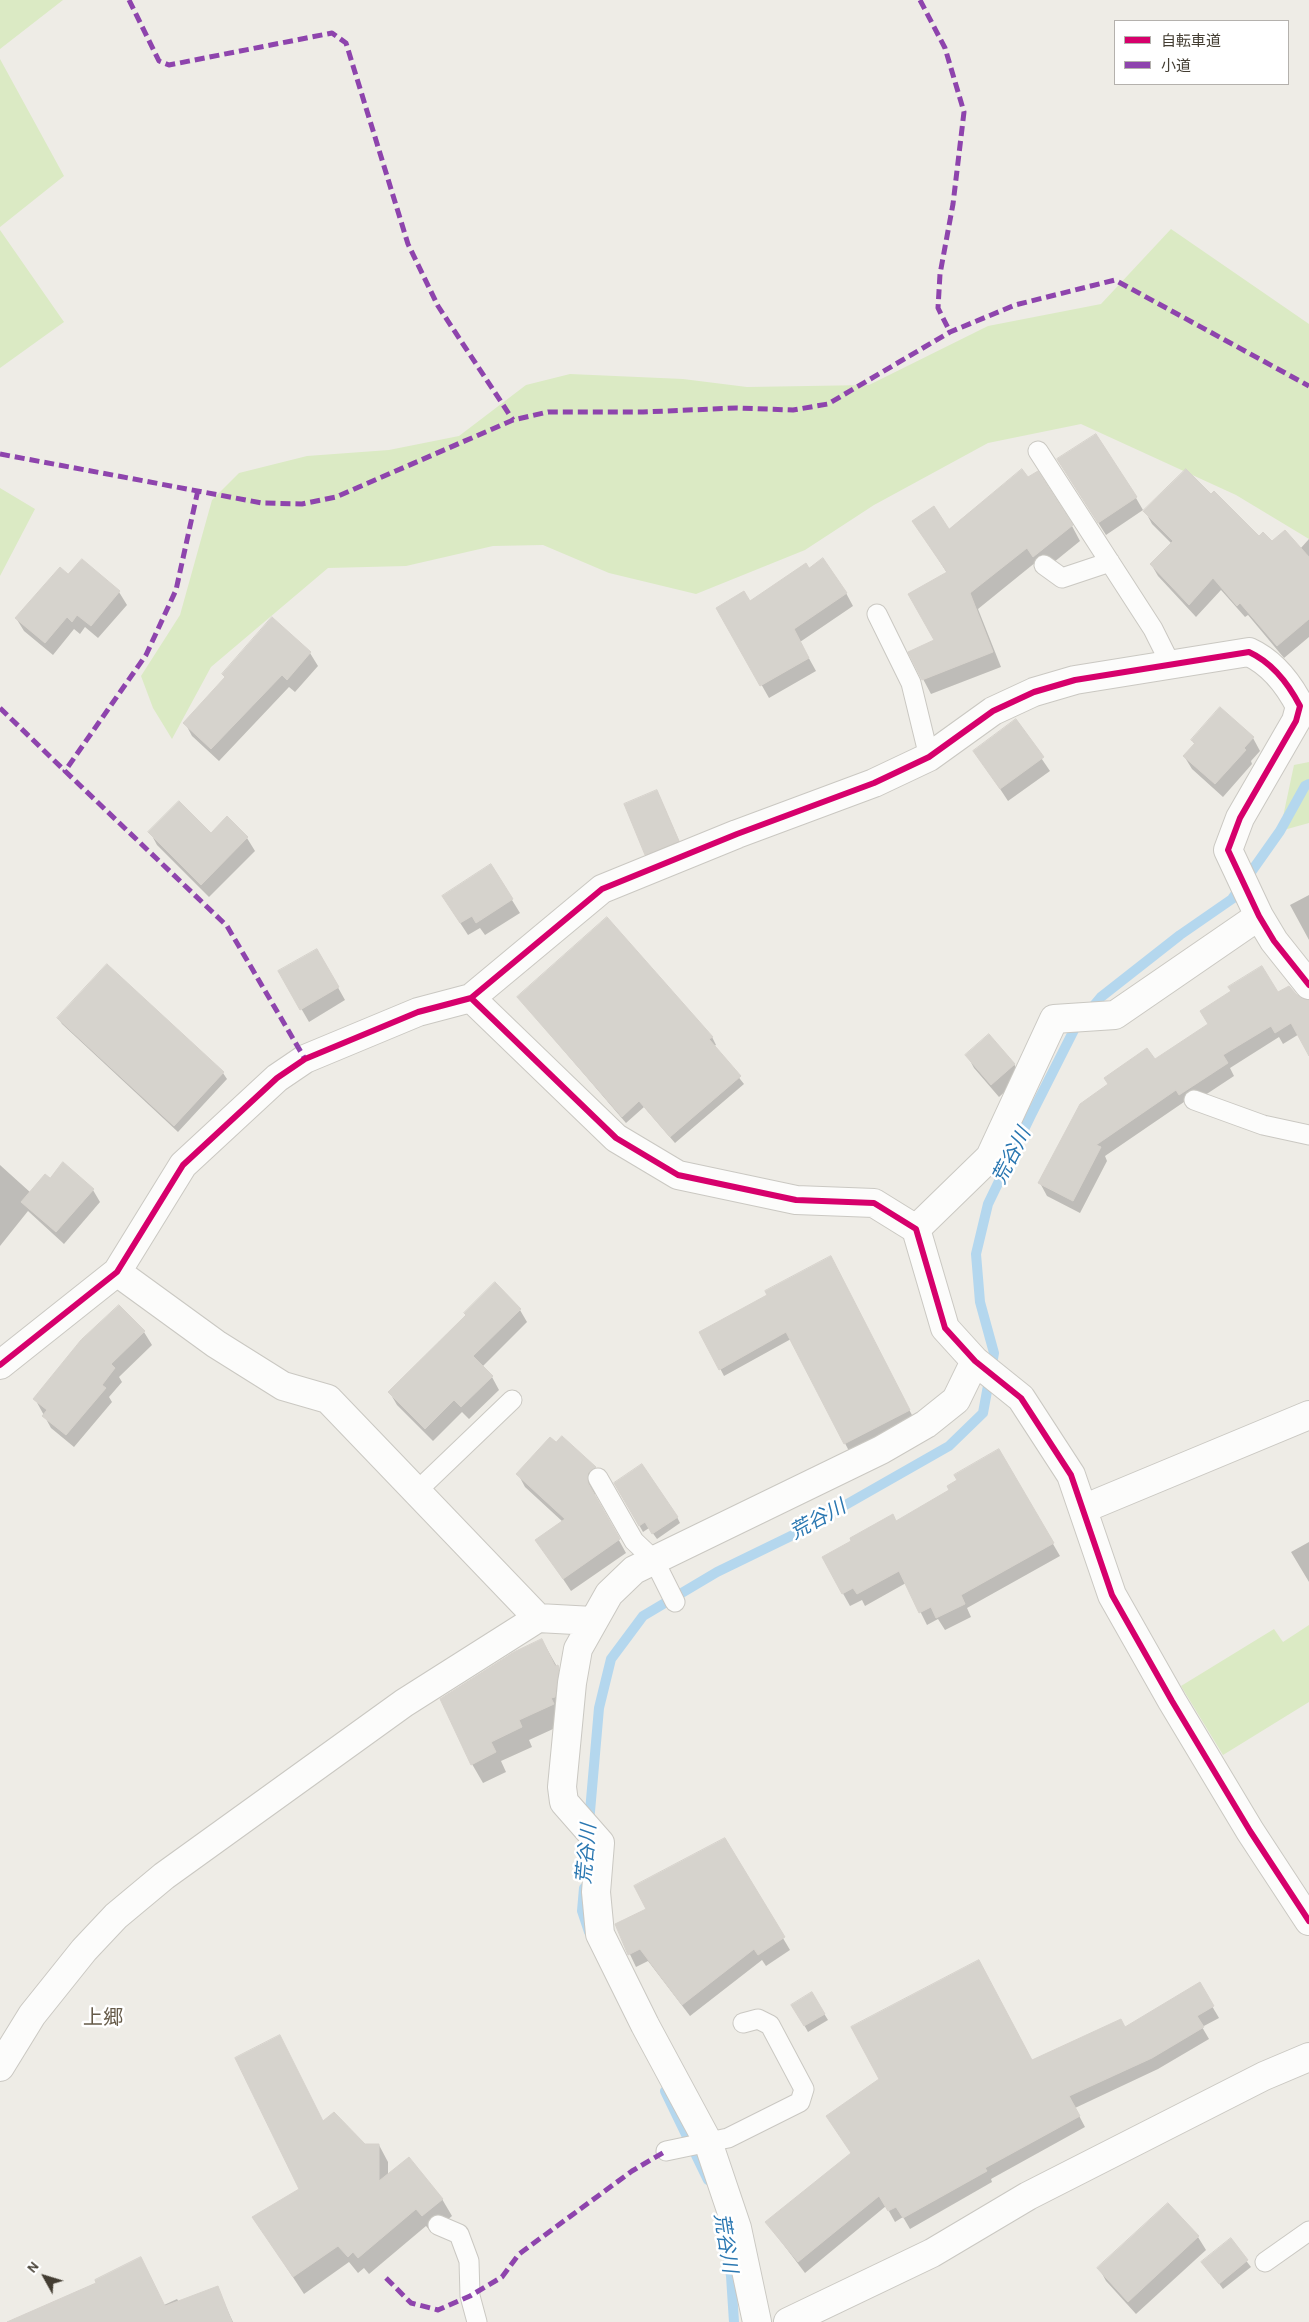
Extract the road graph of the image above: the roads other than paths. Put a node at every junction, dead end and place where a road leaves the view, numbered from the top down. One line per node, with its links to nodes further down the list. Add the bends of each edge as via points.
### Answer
1 (1038, 451): 2 (lane)
2 (1110, 562): 3 (lane, via 1062,578); 5 (lane, via 1153,629)
3 (1044, 564)
4 (877, 614): 6 (lane, via 911,683)
5 (1170, 665): 6 (street, via 1075,680 1034,692 994,711); 7 (street, via 1248,652 1261,658 1288,684 1300,706 1296,721 1240,818 1228,850)
6 (928, 757): 9 (street, via 874,783 602,889)
7 (1259, 916): 8 (street, via 1274,941); 12 (street, via 1115,1015 1054,1019 990,1157)
8 (1309, 985)
9 (471, 998): 12 (street, via 616,1138 678,1175 796,1200 874,1202); 13 (street, via 418,1012 305,1060 277,1078 183,1166)
10 (1194, 1100): 11 (lane, via 1263,1125)
11 (1309, 1135)
12 (916, 1229): 14 (street, via 945,1328)
13 (117, 1272): 15 (street); 19 (street, via 216,1344 283,1386 328,1399)
14 (975, 1361): 20 (street, via 1021,1398 1071,1475); 21 (street, via 956,1400 926,1424 881,1450)
15 (0, 1365)
16 (512, 1400): 19 (lane)
17 (1309, 1415): 20 (street)
18 (598, 1478): 21 (lane, via 634,1541)
19 (417, 1491): 23 (street)
20 (1083, 1509): 25 (street, via 1112,1596 1250,1831)
21 (654, 1560): 22 (lane); 24 (street, via 634,1570 609,1594)
22 (675, 1602)
23 (538, 1618): 24 (street); 28 (street, via 404,1704 143,1893 84,1950 32,2015)
24 (593, 1621): 29 (street, via 578,1649 572,1682 562,1787 564,1802 600,1843 596,1892 600,1934)
25 (1309, 1921)
26 (743, 2023): 29 (lane, via 758,2019 770,2025 804,2089 800,2102 728,2138)
27 (1309, 2057): 36 (street, via 1264,2076 1028,2196 932,2253)
28 (0, 2067)
29 (708, 2142): 30 (lane); 35 (street, via 737,2228)
30 (666, 2151)
31 (438, 2225): 34 (lane, via 459,2234 469,2261 470,2296)
32 (1309, 2231): 33 (lane)
33 (1265, 2262)
34 (477, 2322)
35 (757, 2322)
36 (788, 2322)

